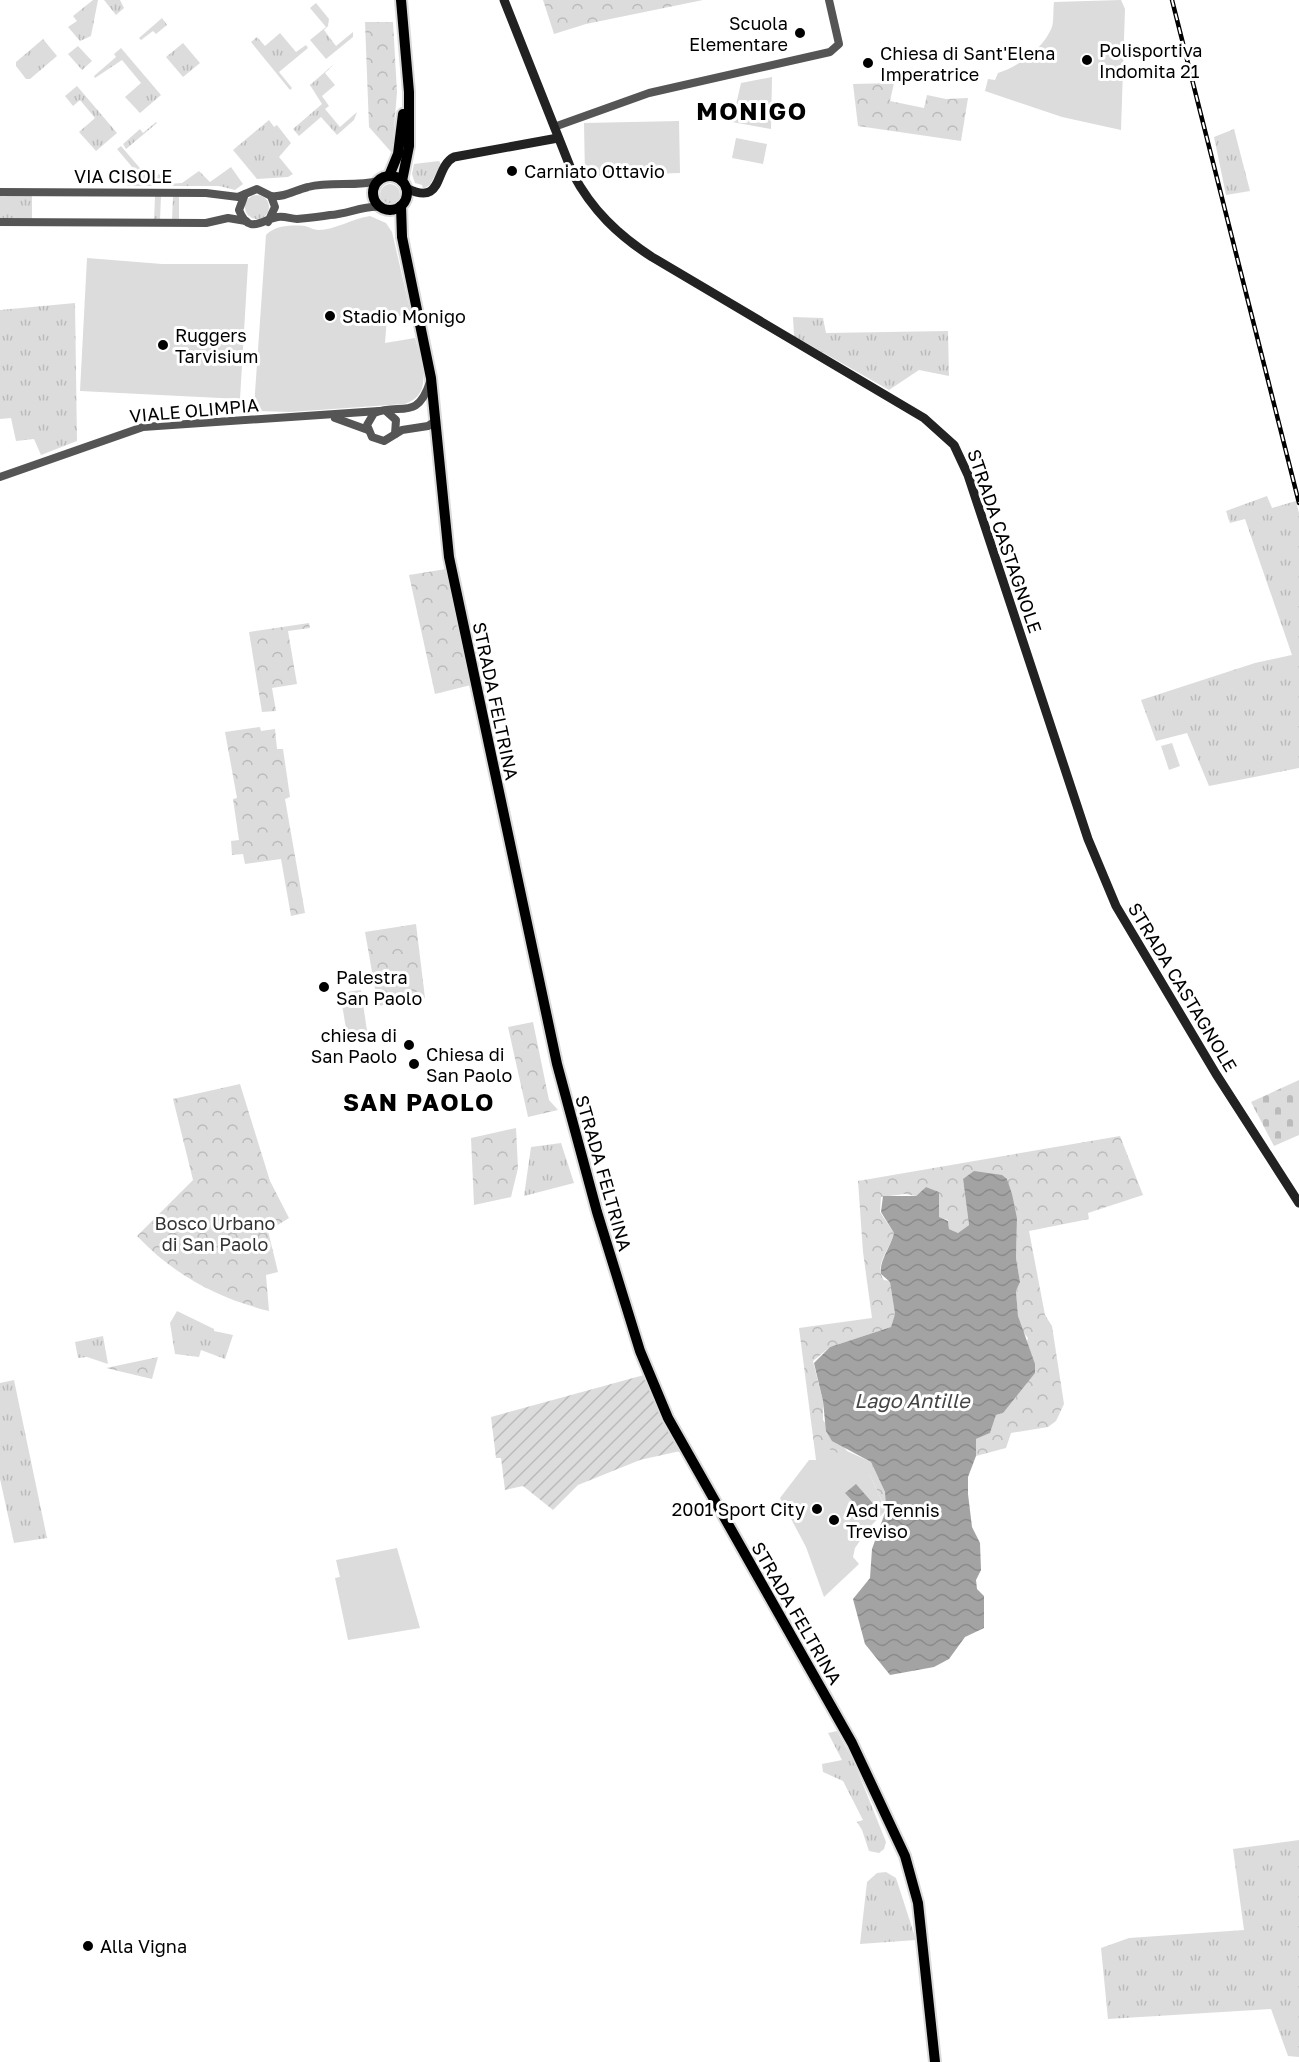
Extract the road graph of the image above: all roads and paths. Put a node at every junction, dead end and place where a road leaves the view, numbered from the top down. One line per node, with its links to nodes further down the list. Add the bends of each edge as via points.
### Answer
1 (401, 0): 4 (main road, STRADA FELTRINA)
2 (504, 0): 5 (main road, STRADA CASTAGNOLE)
3 (829, 0): 5 (street, via 839,44 830,52 649,93)
4 (406, 68): 7 (main road, STRADA FELTRINA, via 400,146); 10 (main road, STRADA FELTRINA, via 409,146)
5 (554, 127): 6 (main road, STRADA CASTAGNOLE)
6 (558, 138): 10 (main road, via 454,157 445,164 434,189); 26 (main road, STRADA CASTAGNOLE, via 589,200 631,243 917,413 954,445 968,475 1109,893 1212,1067)
7 (384, 179): 10 (main road); 11 (street, VIA CISOLE, via 357,186 310,186); 12 (main road, STRADA FELTRINA, via 374,195)
8 (0, 192): 9 (street, VIA CISOLE, via 206,193 238,197)
9 (245, 194): 11 (street, VIA CISOLE, via 257,189); 13 (street, via 239,210)
10 (404, 194): 12 (main road); 16 (main road, STRADA FELTRINA)
11 (271, 196): 15 (street, via 275,207)
12 (384, 209): 15 (street, via 366,207 350,213 275,218); 16 (main road, STRADA FELTRINA)
13 (246, 221): 14 (street, via 233,218 206,223); 15 (street, via 257,225)
14 (0, 222)
15 (268, 222)
16 (402, 237): 17 (main road, STRADA FELTRINA)
17 (431, 378): 18 (street, VIALE OLIMPIA, via 423,398 414,406); 20 (main road, STRADA FELTRINA)
18 (383, 411): 19 (street, VIALE OLIMPIA); 22 (street, via 370,416); 23 (street, via 396,420)
19 (326, 416): 22 (street, VIALE OLIMPIA); 25 (street, VIALE OLIMPIA, via 137,429)
20 (436, 421): 21 (street); 24 (main road, STRADA FELTRINA)
21 (417, 428): 23 (street); 24 (street)
22 (368, 430): 23 (street, via 380,441)
23 (395, 434)
24 (438, 445): 27 (main road, STRADA FELTRINA, via 449,557 467,644 557,1064 597,1212 640,1351 668,1418 852,1743 905,1856 918,1903)
25 (0, 477)
26 (1299, 1203)
27 (935, 2062)

